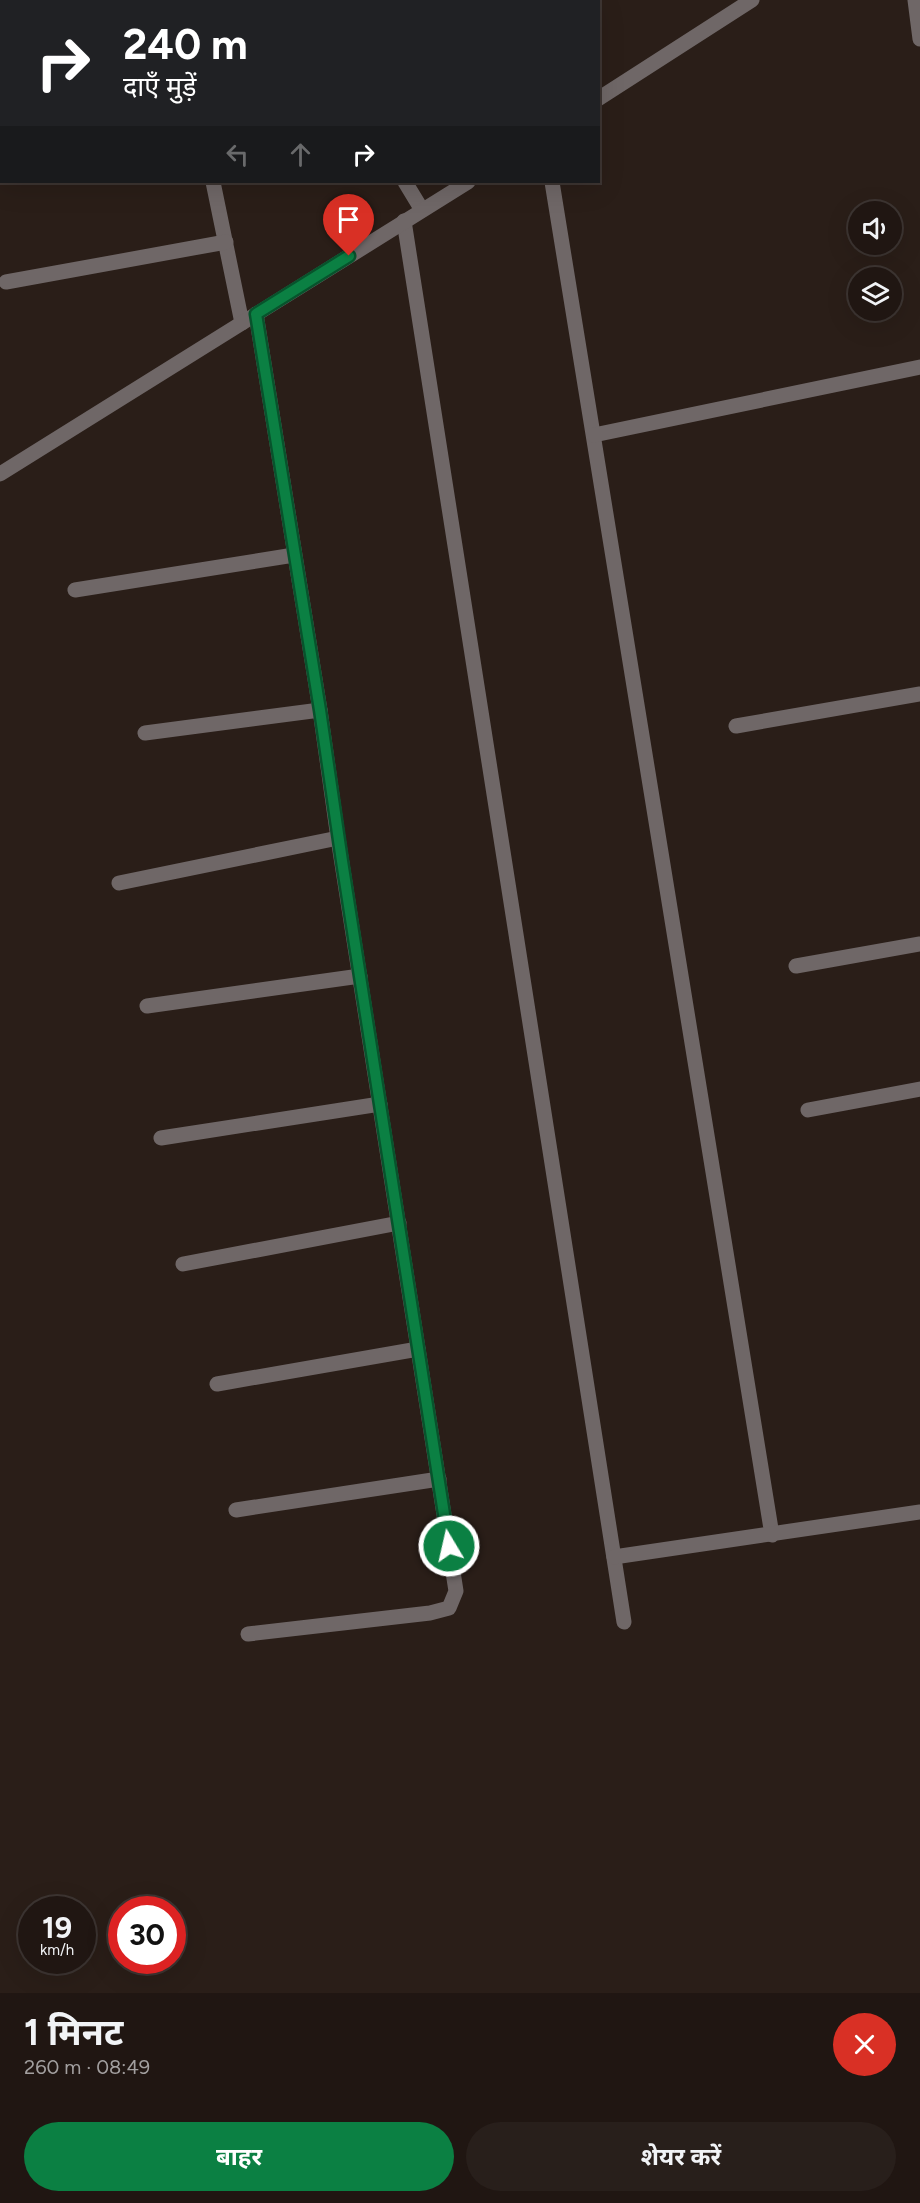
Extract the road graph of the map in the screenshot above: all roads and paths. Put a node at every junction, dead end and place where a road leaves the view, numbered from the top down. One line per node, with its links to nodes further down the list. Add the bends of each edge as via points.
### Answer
1 (752, 0): 4 (street)
2 (915, 0): 3 (street)
3 (920, 39)
4 (600, 98)
5 (213, 183): 11 (street)
6 (406, 183): 9 (street)
7 (466, 183): 9 (street)
8 (552, 183): 16 (street)
9 (422, 210): 10 (street)
10 (404, 221): 13 (street); 42 (street)
11 (226, 242): 12 (street); 14 (street)
12 (6, 282)
13 (256, 314): 14 (street); 18 (street)
14 (242, 323): 17 (street)
15 (920, 368): 16 (street)
16 (594, 435): 41 (street)
17 (0, 474)
18 (294, 555): 19 (street); 21 (street)
19 (75, 590)
20 (920, 694): 22 (street)
21 (320, 710): 23 (street); 24 (street)
22 (736, 726)
23 (145, 733)
24 (338, 838): 25 (street); 28 (street)
25 (118, 883)
26 (920, 944): 27 (street)
27 (796, 966)
28 (360, 976): 29 (street); 31 (street)
29 (147, 1006)
30 (920, 1089): 32 (street)
31 (380, 1104): 33 (street); 34 (street)
32 (808, 1110)
33 (161, 1138)
34 (399, 1223): 35 (street); 36 (street)
35 (183, 1264)
36 (418, 1349): 37 (street); 38 (street)
37 (217, 1384)
38 (439, 1479): 39 (street); 44 (street, via 456,1591 449,1608 430,1614)
39 (236, 1510)
40 (920, 1512): 41 (street)
41 (772, 1534): 42 (street)
42 (614, 1557): 43 (street)
43 (624, 1622)
44 (248, 1634)

